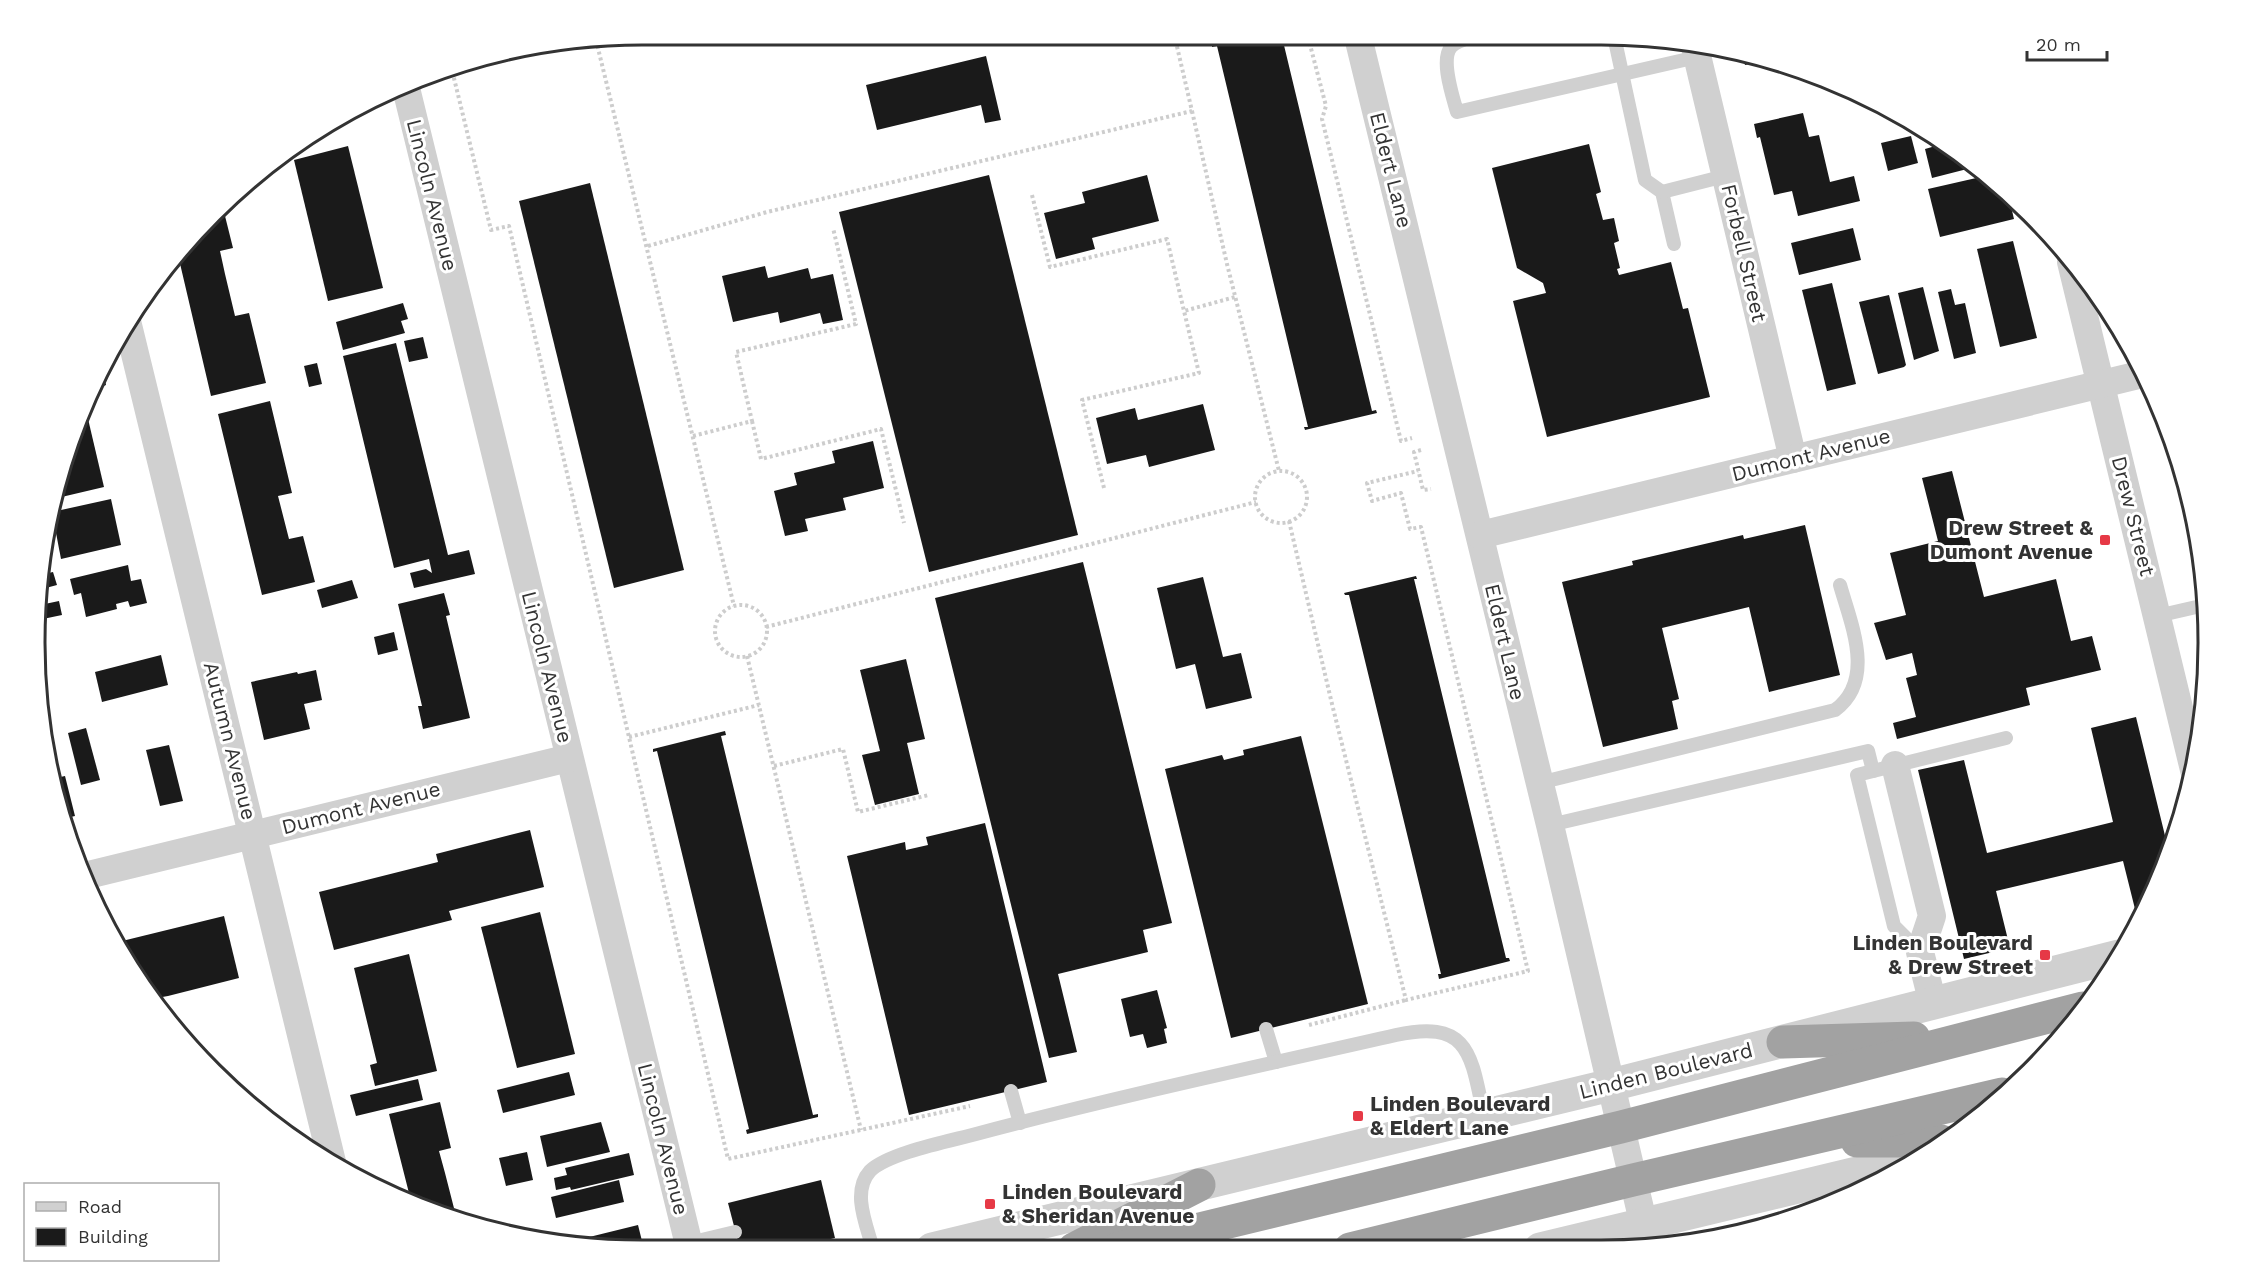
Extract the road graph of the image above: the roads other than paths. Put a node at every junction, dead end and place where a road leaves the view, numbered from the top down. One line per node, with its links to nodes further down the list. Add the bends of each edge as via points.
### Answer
1 (1360, 45): 16 (street, Eldert Lane)
2 (1453, 45): 6 (lane, via 1446,67 1457,112)
3 (1616, 45): 6 (lane)
4 (1696, 52): 8 (street, Forbell Street)
5 (1694, 53): 6 (lane)
6 (1622, 74): 9 (lane, via 1645,180)
7 (407, 93): 22 (street, Lincoln Avenue)
8 (1725, 176): 9 (lane); 15 (street, Forbell Street)
9 (1662, 192): 10 (lane)
10 (1674, 244)
11 (2075, 279): 14 (street, Drew Street)
12 (131, 335): 26 (street, Autumn Avenue)
13 (2135, 376): 14 (street, Dumont Avenue)
14 (2101, 385): 15 (street, Dumont Avenue); 19 (street, Drew Street)
15 (1793, 459): 16 (street, Dumont Avenue)
16 (1480, 536): 24 (street, Eldert Lane)
17 (1840, 585): 24 (lane, via 1858,649 1858,665 1851,693 1835,710)
18 (2197, 607): 19 (lane)
19 (2157, 616): 21 (street, Drew Street)
20 (2006, 738): 23 (lane)
21 (2189, 748)
22 (569, 758): 26 (street, Dumont Avenue); 50 (street, Lincoln Avenue)
23 (1884, 768): 25 (lane, via 1868,751); 28 (street, via 1932,916); 28 (lane, via 1857,774 1894,926)
24 (1539, 783): 25 (street, Eldert Lane)
25 (1550, 825): 36 (street, Eldert Lane)
26 (253, 835): 27 (street, Dumont Avenue); 44 (street, Autumn Avenue)
27 (92, 874)
28 (1920, 952): 30 (street)
29 (2106, 959): 30 (street, Linden Boulevard)
30 (1933, 1004): 34 (street, Linden Boulevard)
31 (2071, 1011): 33 (highway, Linden Boulevard)
32 (1266, 1029): 35 (lane)
33 (1972, 1037): 34 (highway); 41 (highway, Linden Boulevard)
34 (1783, 1042): 36 (street, Linden Boulevard)
35 (1276, 1062): 39 (lane, via 1421,1030 1434,1031 1456,1039 1465,1048); 40 (lane)
36 (1611, 1085): 39 (street, Linden Boulevard); 41 (street, Eldert Lane)
37 (1011, 1091): 40 (lane)
38 (1988, 1097): 42 (highway)
39 (1484, 1116): 47 (street, Linden Boulevard)
40 (1020, 1123): 52 (lane, via 912,1151 871,1170 861,1190)
41 (1621, 1127): 46 (street, Eldert Lane); 55 (highway, Linden Boulevard)
42 (1799, 1141): 43 (highway); 46 (highway)
43 (1929, 1141)
44 (329, 1151)
45 (1884, 1168): 49 (street)
46 (1633, 1180): 49 (street, Eldert Lane); 56 (highway)
47 (1199, 1185): 53 (street, Linden Boulevard); 54 (highway)
48 (735, 1232): 51 (lane)
49 (1647, 1236): 57 (street)
50 (688, 1240)
51 (709, 1240)
52 (870, 1240)
53 (970, 1240)
54 (1092, 1240)
55 (1154, 1240)
56 (1387, 1240)
57 (1617, 1240)

